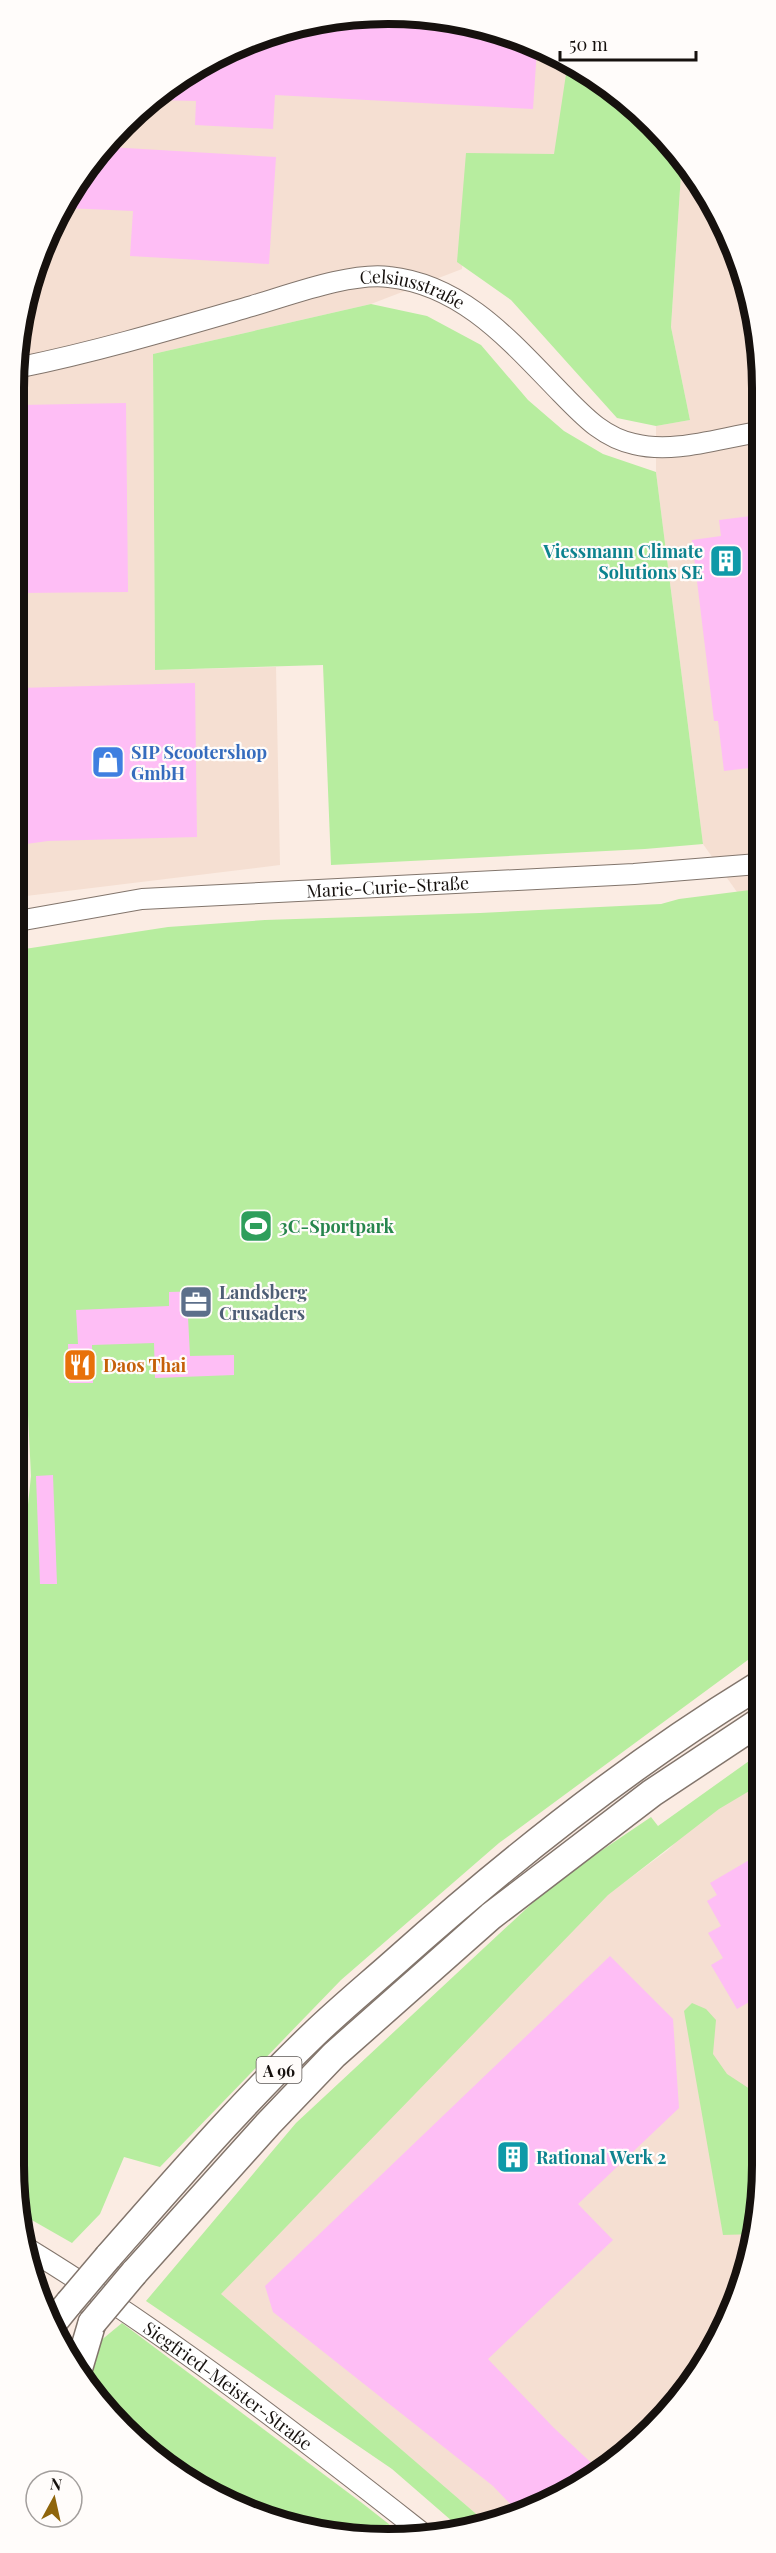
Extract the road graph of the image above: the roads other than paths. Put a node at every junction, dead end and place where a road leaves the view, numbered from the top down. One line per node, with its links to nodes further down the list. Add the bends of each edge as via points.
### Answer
1 (25, 366): 2 (street, Celsiusstraße, via 309,289 356,278 388,276 436,288 492,322 588,420 607,434 632,444 662,447)
2 (752, 433)
3 (752, 864): 4 (street, Marie-Curie-Straße, via 142,899)
4 (24, 920)
5 (752, 1690): 8 (highway, A 96, bridge, via 634,1768 465,1899 315,2033)
6 (752, 1727): 9 (highway, A 96, bridge, via 652,1792 491,1916 334,2055)
7 (35, 2253): 12 (street, Siegfried-Meister-Straße, via 243,2394)
8 (58, 2309)
9 (92, 2323): 10 (highway, A 96); 11 (highway)
10 (73, 2346)
11 (81, 2360)
12 (416, 2528)

